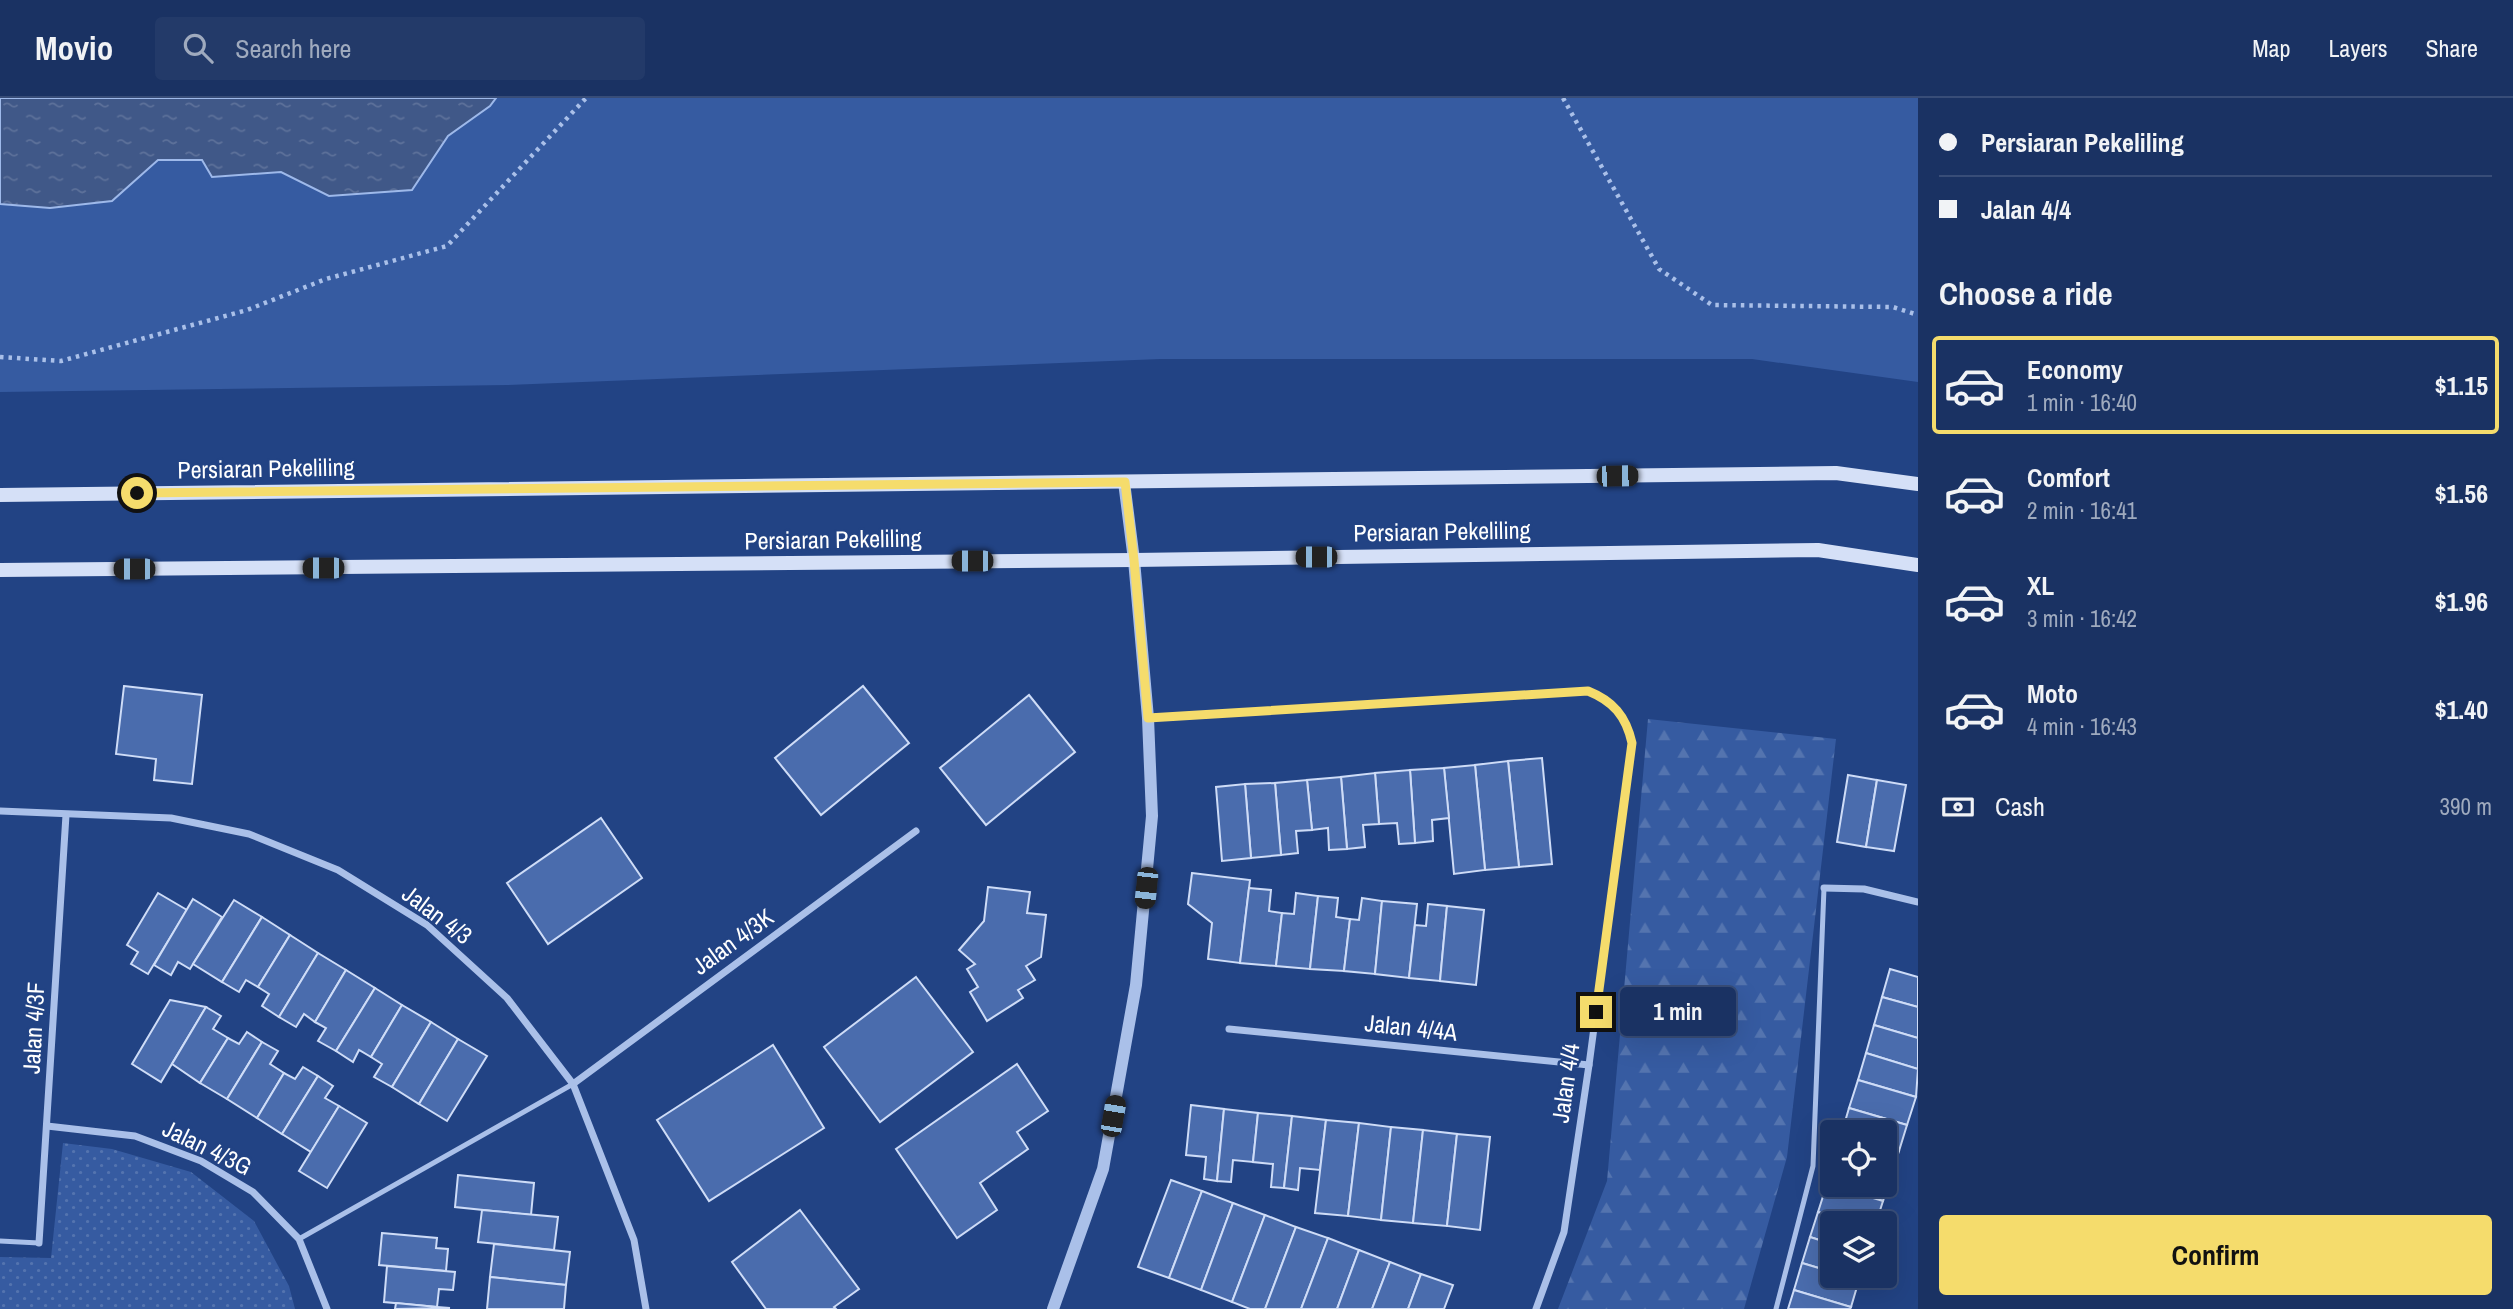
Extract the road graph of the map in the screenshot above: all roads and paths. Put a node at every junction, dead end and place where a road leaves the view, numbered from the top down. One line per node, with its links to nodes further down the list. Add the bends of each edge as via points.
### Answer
1 (586, 98): 4 (path, via 447,246 326,279 247,310 61,361)
2 (1563, 98): 3 (path, via 1659,269 1712,305 1893,307)
3 (1918, 315)
4 (0, 357)
5 (1125, 482): 6 (main road, Persiaran Pekeliling, via 1836,473); 7 (main road, Persiaran Pekeliling); 8 (street)
6 (1918, 484)
7 (0, 495)
8 (1134, 560): 9 (main road, Persiaran Pekeliling, via 1818,550); 10 (main road, Persiaran Pekeliling); 11 (street)
9 (1918, 565)
10 (0, 570)
11 (1148, 718): 18 (street, Jalan 4/4, via 1588,691 1604,697 1628,725 1632,743); 26 (street, via 1152,816 1136,985 1103,1169)
12 (0, 811): 13 (street, Jalan 4/3)
13 (66, 815): 19 (street, Jalan 4/3, via 171,818 249,834 338,870 427,925 506,998); 20 (street, Jalan 4/3F)
14 (916, 831): 19 (street, Jalan 4/3K)
15 (1824, 888): 16 (street, via 1864,889); 28 (lane, via 1813,1166)
16 (1918, 902)
17 (1229, 1028): 18 (street, Jalan 4/4A)
18 (1589, 1065): 27 (street, Jalan 4/4, via 1564,1232)
19 (573, 1084): 21 (lane); 25 (street, Jalan 4/3, via 634,1240)
20 (47, 1126): 21 (street, Jalan 4/3G, via 135,1136 201,1161 253,1192); 23 (street, Jalan 4/3F)
21 (299, 1239): 24 (street, Jalan 4/3G)
22 (0, 1241): 23 (lane)
23 (39, 1243)
24 (327, 1309)
25 (646, 1309)
26 (1053, 1309)
27 (1536, 1309)
28 (1776, 1309)

